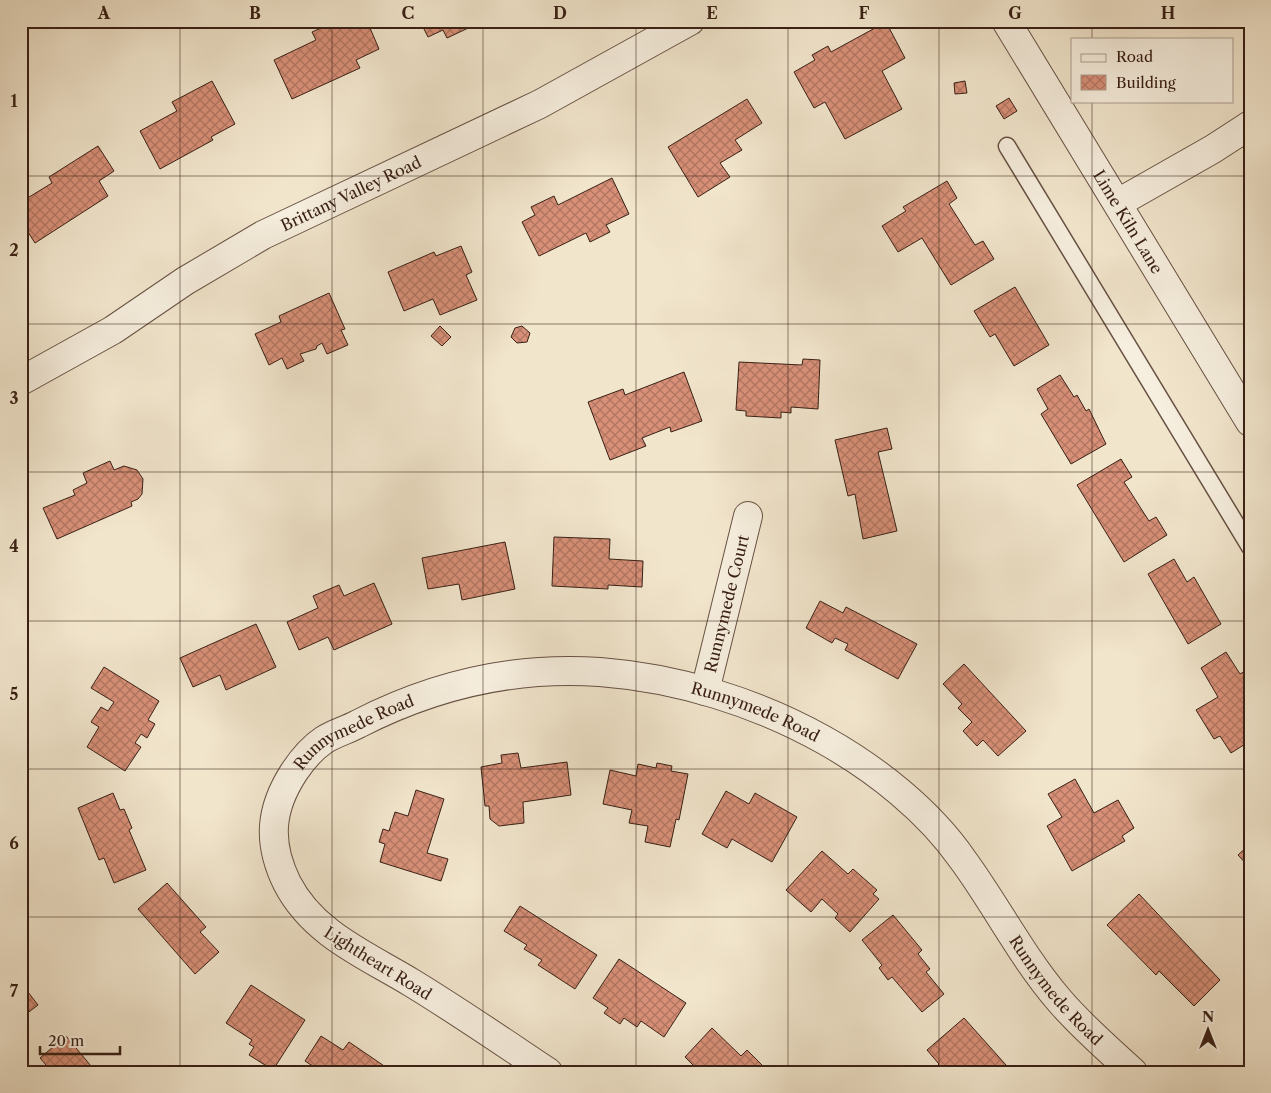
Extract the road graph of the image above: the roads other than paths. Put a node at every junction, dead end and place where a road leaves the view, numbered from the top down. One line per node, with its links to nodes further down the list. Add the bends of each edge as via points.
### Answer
1 (690, 21): 6 (street, Brittany Valley Road, via 540,104 264,235 185,281 96,340)
2 (1006, 21): 5 (street, Lime Kiln Lane)
3 (1250, 125): 5 (street)
4 (1007, 146): 9 (lane)
5 (1118, 203): 7 (street, Lime Kiln Lane)
6 (21, 381)
7 (1250, 422)
8 (748, 516): 10 (street, Runnymede Court)
9 (1250, 547)
10 (705, 691): 11 (street, Runnymede Road, via 649,678 577,671 479,680 426,694 385,709 324,740 303,758 282,790); 13 (street, Runnymede Road, via 757,708 825,741 892,787 928,819 962,857 1058,999)
11 (276, 806): 12 (street, Lightheart Road, via 274,835 279,858 288,884 316,923 335,939 413,984)
12 (548, 1072)
13 (1133, 1072)

